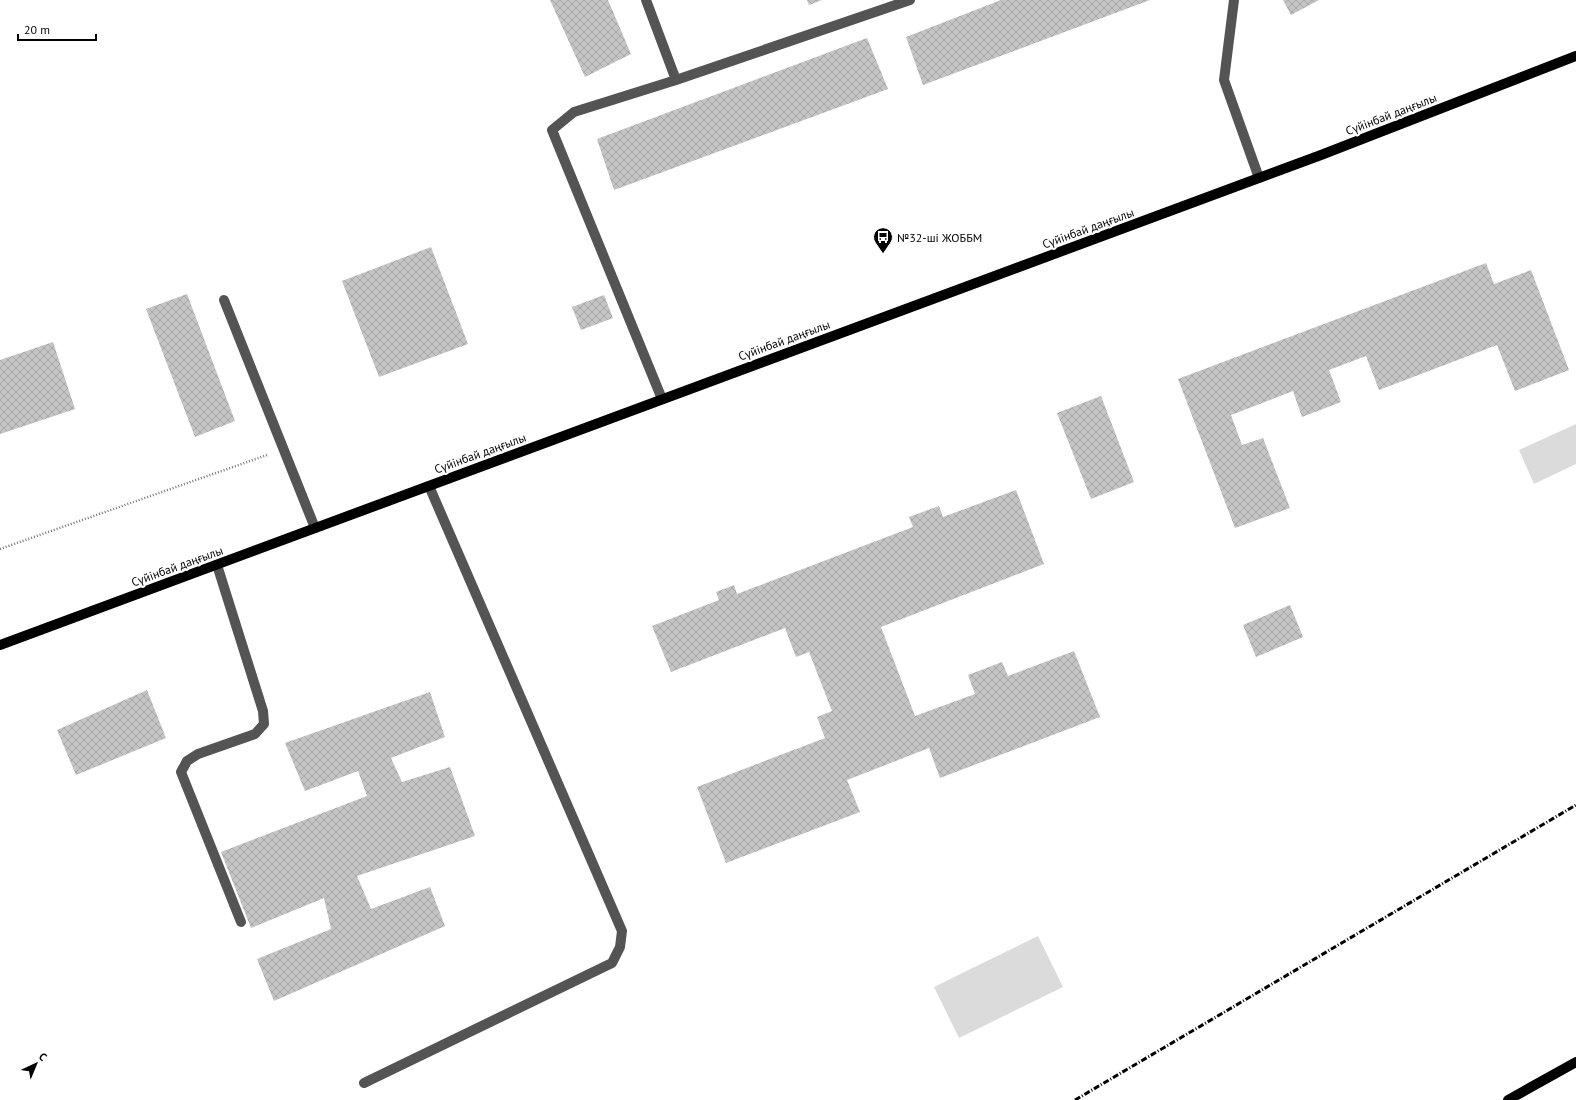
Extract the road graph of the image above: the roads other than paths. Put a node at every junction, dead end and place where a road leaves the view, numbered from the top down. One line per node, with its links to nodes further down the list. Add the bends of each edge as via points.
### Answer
1 (646, 0): 5 (lane)
2 (910, 0): 5 (lane)
3 (1234, 0): 6 (lane, via 1224,80)
4 (1576, 56): 6 (main road, Сүйінбай даңғылы)
5 (676, 80): 8 (lane, via 574,112 552,130)
6 (1259, 178): 8 (main road, Сүйінбай даңғылы)
7 (224, 300): 10 (lane)
8 (662, 399): 9 (main road, Сүйінбай даңғылы)
9 (429, 486): 10 (main road, Сүйінбай даңғылы); 15 (lane, via 622,930 620,947 612,962)
10 (315, 528): 11 (main road, Сүйінбай даңғылы)
11 (217, 565): 12 (main road, Сүйінбай даңғылы); 13 (lane, via 263,710 264,724 255,734 198,754 186,761 181,772)
12 (0, 646)
13 (241, 922)
14 (1576, 1062): 16 (main road)
15 (364, 1082)
16 (1514, 1099)

